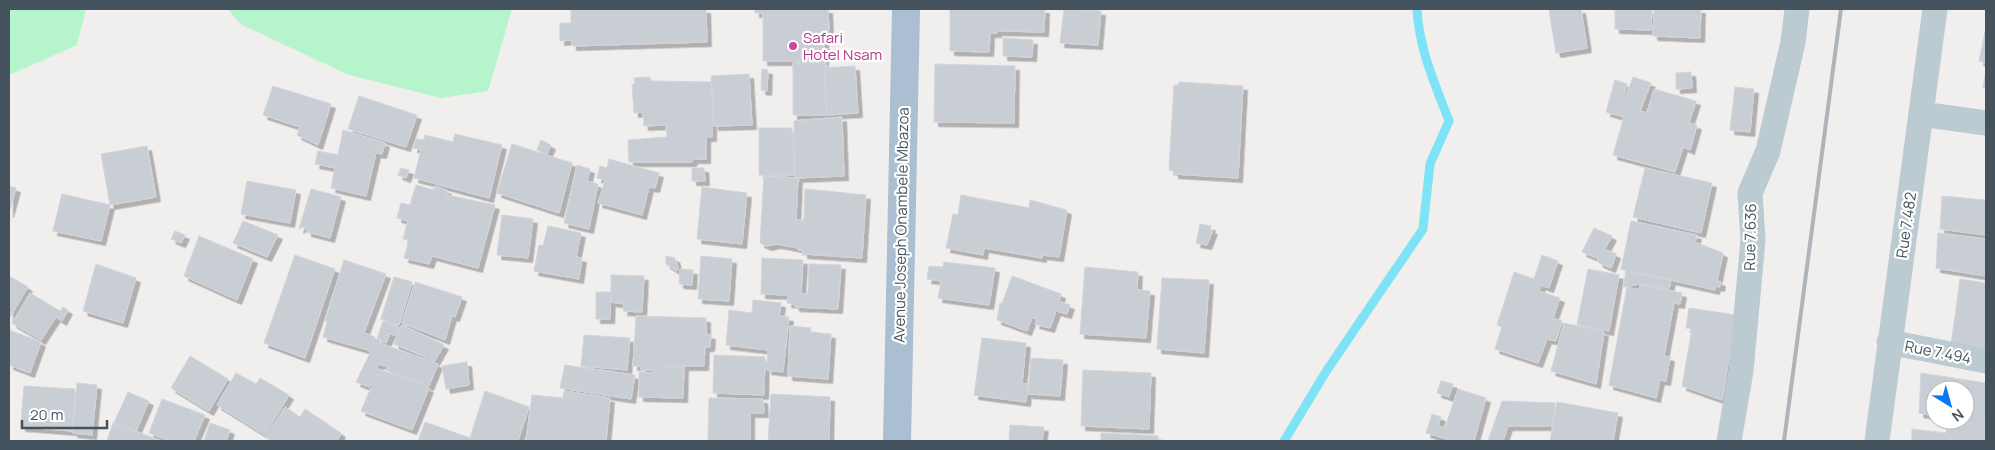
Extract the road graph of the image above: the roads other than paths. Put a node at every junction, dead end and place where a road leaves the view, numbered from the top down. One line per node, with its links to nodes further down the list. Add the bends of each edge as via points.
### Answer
1 (906, 9): 8 (main road, Avenue Joseph Onambele Mbazoa)
2 (1797, 9): 9 (street, Rue 7.636, via 1793,42 1768,151 1750,193 1753,240 1741,370)
3 (1935, 9): 4 (street, Rue 7.482)
4 (1921, 114): 5 (street); 6 (street, Rue 7.482)
5 (1986, 123)
6 (1889, 342): 7 (street, Rue 7.494); 10 (street, Rue 7.482)
7 (1986, 362)
8 (897, 441)
9 (1729, 441)
10 (1877, 441)

